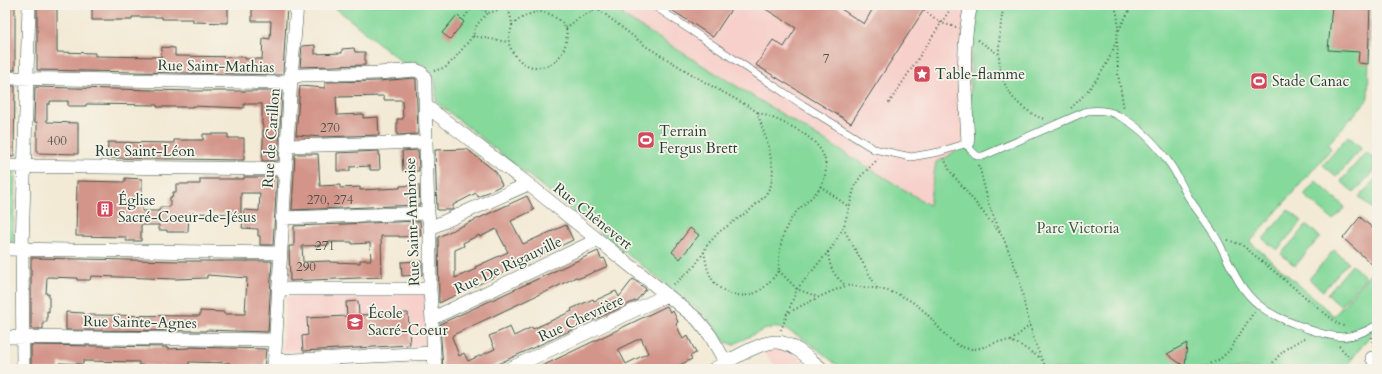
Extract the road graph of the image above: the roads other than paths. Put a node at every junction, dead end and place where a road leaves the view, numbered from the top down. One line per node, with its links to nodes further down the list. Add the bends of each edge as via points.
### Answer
1 (29, 5): 8 (street)
2 (297, 5): 7 (street, Rue de Carillon)
3 (653, 5): 11 (lane, via 874,149 911,157 938,152)
4 (971, 5): 11 (street, via 967,20 965,51)
5 (424, 74): 7 (street, Rue Saint-Mathias, via 415,70 301,75); 9 (street, Rue Saint-Ambroise)
6 (5, 78): 8 (street, Rue Saint-Mathias)
7 (291, 78): 8 (street, Rue Saint-Mathias, via 282,83); 12 (street, Rue de Carillon)
8 (27, 79): 14 (street)
9 (426, 106): 10 (street, Rue Saint-Ambroise); 16 (street, Rue Chênevert)
10 (426, 142): 12 (street); 17 (street, Rue Saint-Ambroise)
11 (968, 142): 28 (lane, via 970,149 977,156 983,156 1088,111 1098,110 1116,114 1136,126 1171,165 1189,198 1216,237 1234,274 1258,305 1280,318 1336,338 1366,332)
12 (287, 146): 15 (street, Rue de Carillon)
13 (5, 166): 14 (street, Rue Saint-Léon)
14 (24, 166): 15 (street, Rue Saint-Léon); 22 (street)
15 (285, 169): 18 (street, Rue de Carillon)
16 (528, 184): 19 (street); 20 (street, Rue Chênevert)
17 (428, 213): 18 (street); 19 (street, Rue Saint-Ambroise)
18 (282, 218): 23 (street, Rue de Carillon)
19 (430, 228): 24 (street, Rue Saint-Ambroise)
20 (597, 240): 26 (street, Rue Chênevert); 27 (street, Rue De Rigauville)
21 (5, 249): 22 (street)
22 (22, 249): 23 (street); 30 (street)
23 (280, 253): 25 (street, Rue de Carillon)
24 (430, 288): 25 (street); 27 (street, Rue Saint-Ambroise)
25 (278, 289): 31 (street, Rue de Carillon)
26 (668, 291): 34 (street, Rue Chênevert, via 710,334); 37 (street, Rue Chevrière)
27 (433, 318): 32 (street, Rue Saint-Ambroise)
28 (1377, 325)
29 (5, 337): 30 (street, Rue Sainte-Agnes)
30 (24, 337): 31 (street, Rue Sainte-Agnes); 35 (street)
31 (275, 340): 33 (street, Rue de Carillon)
32 (434, 353): 33 (street); 36 (street, Rue Saint-Ambroise)
33 (274, 365)
34 (720, 366): 38 (street, via 764,344 782,342 799,350)
35 (23, 369)
36 (435, 369)
37 (509, 369)
38 (822, 369)

